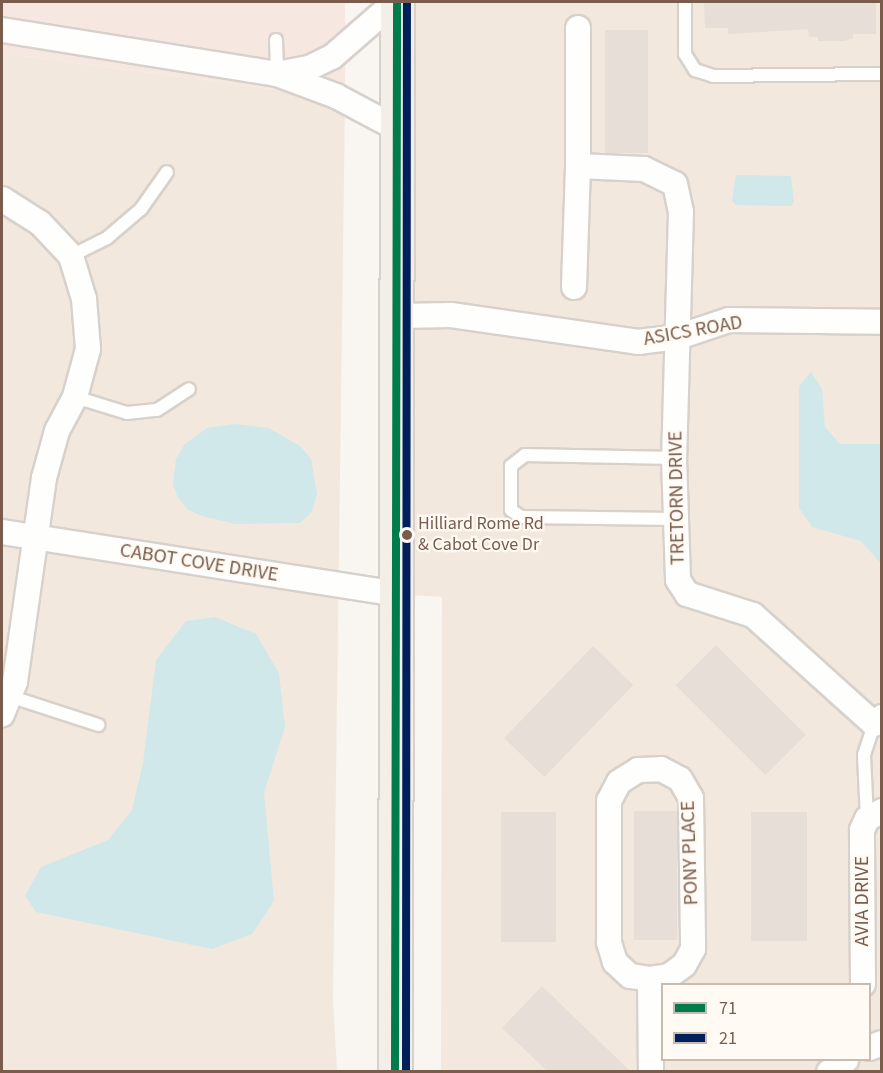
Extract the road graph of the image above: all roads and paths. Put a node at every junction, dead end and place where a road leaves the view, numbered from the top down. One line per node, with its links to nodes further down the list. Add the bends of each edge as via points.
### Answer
1 (396, 2): 6 (street, via 332,57 309,68); 8 (main road)
2 (685, 2): 7 (lane, via 685,54 695,70 713,76)
3 (578, 28): 9 (street)
4 (2, 30): 6 (street)
5 (276, 40): 6 (lane)
6 (277, 74): 8 (street, via 336,96)
7 (882, 74)
8 (396, 128): 14 (main road)
9 (578, 166): 13 (street); 16 (street, TRETORN DRIVE, via 644,169 675,184 681,212)
10 (167, 172): 12 (lane, via 132,216 107,238)
11 (2, 199): 12 (street, via 40,223)
12 (71, 256): 18 (street, via 84,299 88,349)
13 (574, 287)
14 (398, 316): 16 (street, ASICS ROAD, via 451,315 638,342); 23 (main road)
15 (882, 322): 16 (street, ASICS ROAD, via 729,320)
16 (678, 337): 19 (street, TRETORN DRIVE)
17 (189, 389): 18 (lane, via 158,410 127,413)
18 (75, 397): 22 (street, via 57,431 44,478)
19 (674, 458): 20 (street, TRETORN DRIVE); 20 (lane, via 525,455 511,466 511,510 521,517)
20 (676, 519): 25 (street, TRETORN DRIVE, via 678,580 687,594 753,615)
21 (2, 532): 22 (street, CABOT COVE DRIVE)
22 (39, 538): 23 (street, CABOT COVE DRIVE); 24 (street, via 15,682)
23 (396, 594): 31 (main road)
24 (5, 705): 26 (lane)
25 (878, 721): 27 (lane, via 864,755)
26 (98, 725)
27 (874, 815): 29 (street, AVIA DRIVE, via 862,830)
28 (650, 979): 28 (street, PONY PLACE, via 630,976 615,962 609,942 609,801 620,782 638,770 661,769 680,779 692,798 693,949 684,965 669,976); 32 (street)
29 (863, 983)
30 (843, 1061): 33 (street)
31 (395, 1071)
32 (651, 1071)
33 (829, 1071)

